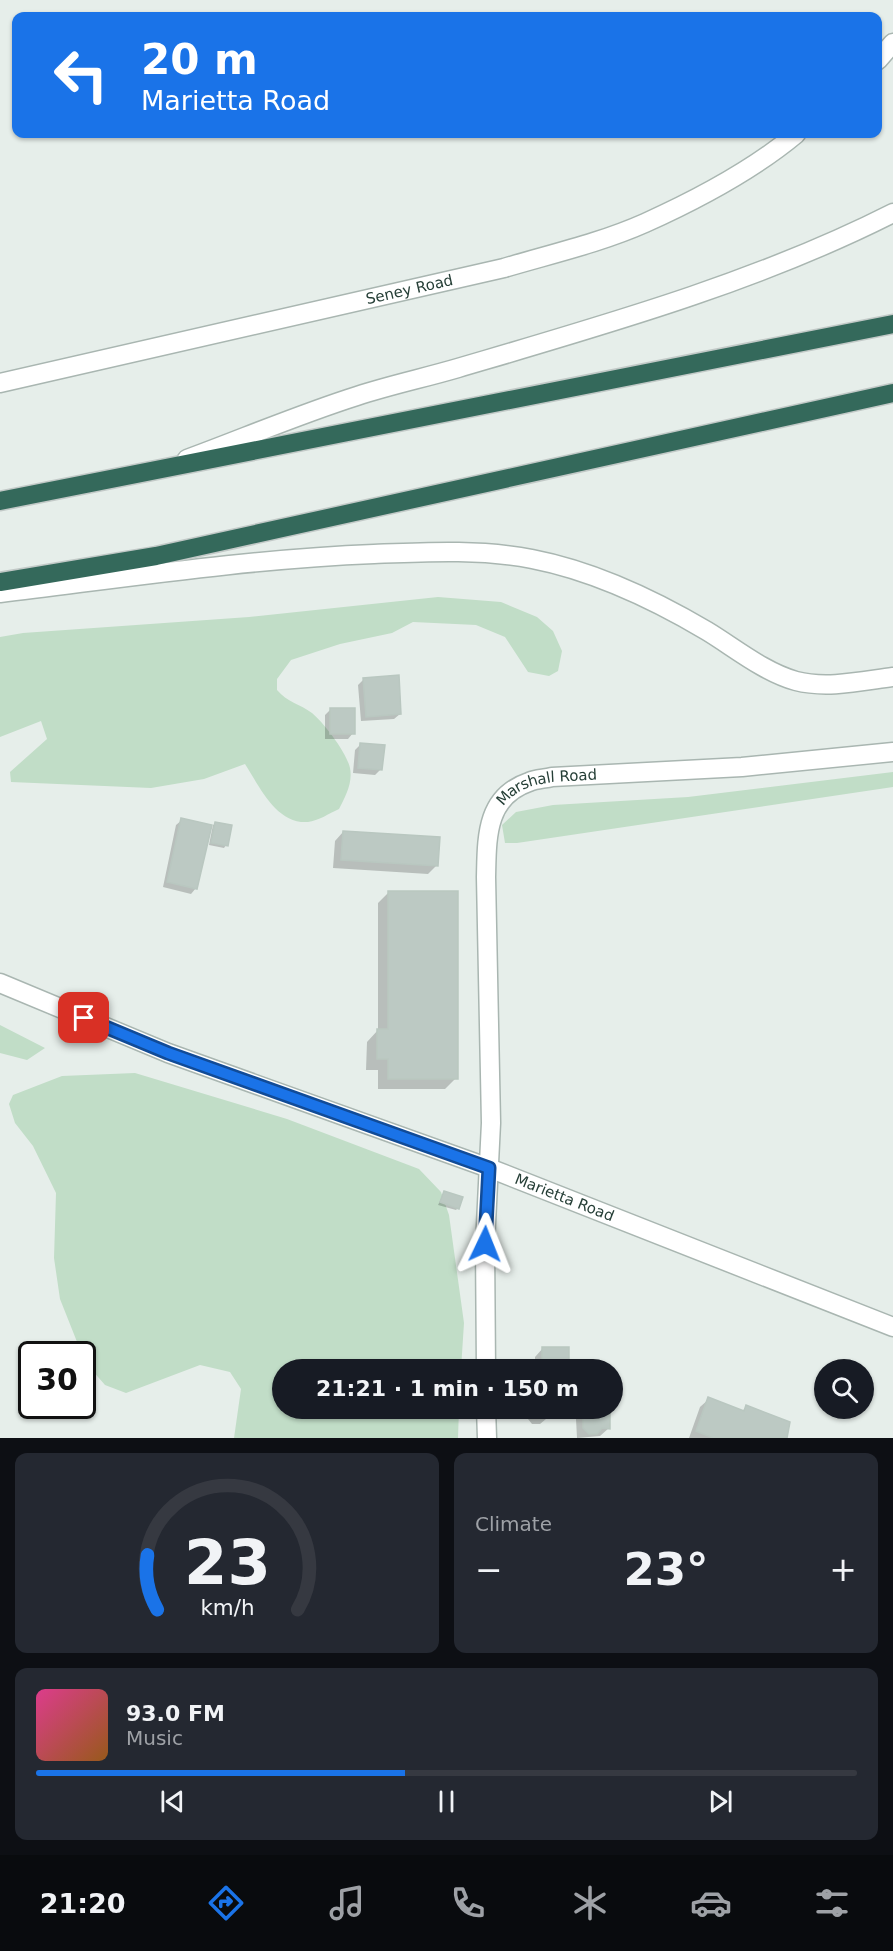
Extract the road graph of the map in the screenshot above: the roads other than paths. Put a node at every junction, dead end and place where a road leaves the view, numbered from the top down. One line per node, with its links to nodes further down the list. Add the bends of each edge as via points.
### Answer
1 (893, 43): 2 (street)
2 (882, 55)
3 (790, 138): 6 (street, Seney Road, via 695,198 644,223 586,244 504,268)
4 (893, 213): 8 (street, via 842,239 730,281 623,318 357,396)
5 (893, 324): 8 (highway)
6 (0, 383)
7 (893, 393): 10 (highway, via 156,556)
8 (159, 469): 9 (highway)
9 (0, 501)
10 (0, 582)
11 (0, 593): 12 (street, via 303,557 468,552 531,558 593,575 652,601 769,669 797,681 833,684)
12 (893, 677)
13 (893, 752): 15 (street, Marshall Road, via 742,767 552,777 529,782 501,801 492,814 486,877)
14 (0, 983): 15 (street, Marietta Road, via 168,1053)
15 (489, 1168): 16 (street, Marietta Road); 17 (street)
16 (893, 1327)
17 (486, 1359)
18 (486, 1419): 19 (street)
19 (486, 1438)

